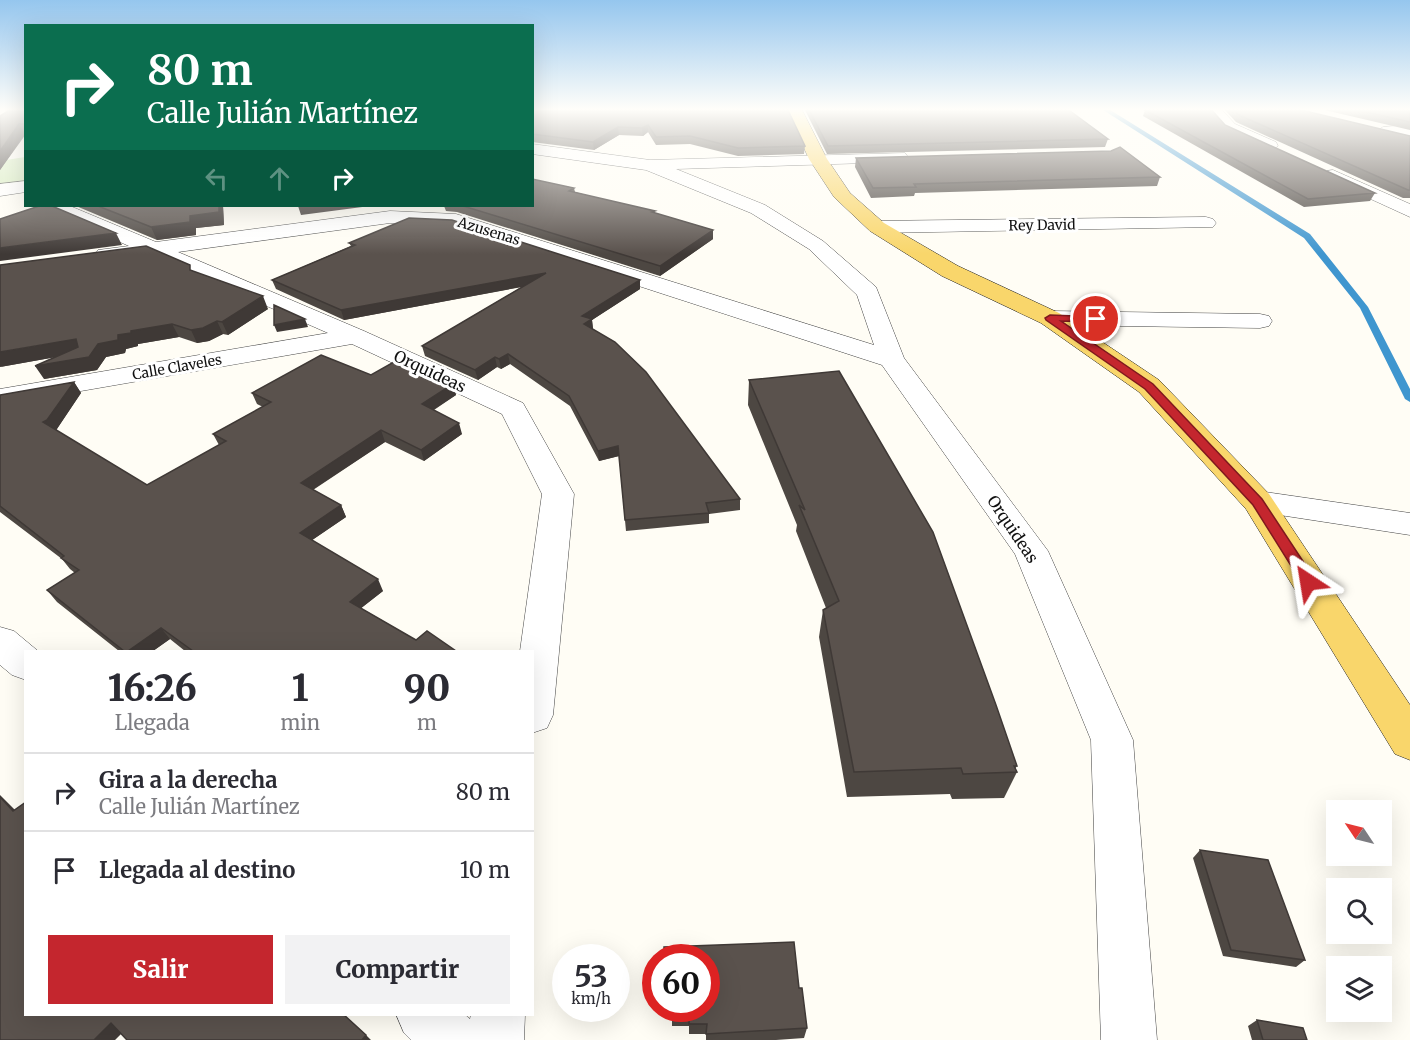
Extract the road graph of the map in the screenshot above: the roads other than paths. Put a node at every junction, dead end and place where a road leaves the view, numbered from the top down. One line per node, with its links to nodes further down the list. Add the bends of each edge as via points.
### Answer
1 (588, 157): 4 (street)
2 (911, 157): 3 (street)
3 (818, 159): 4 (street); 9 (main road, via 843,197)
4 (650, 165): 15 (street, Orquideas, via 758,209 816,245 868,292)
5 (1314, 167): 7 (street)
6 (57, 207): 10 (street, Orquideas)
7 (1410, 211)
8 (1206, 223): 9 (street, Rey David)
9 (877, 227): 12 (main road, via 950,271)
10 (153, 248): 11 (street, Azusenas); 14 (street, Orquideas); 15 (street, Azusenas, via 390,217 456,220)
11 (82, 258)
12 (1050, 318): 13 (street); 17 (main road, via 1149,386)
13 (1260, 321)
14 (355, 336): 16 (street, Calle Claveles); 21 (street, Orquideas, via 513,409 558,494)
15 (891, 359): 27 (street, Orquideas, via 1031,551 1112,740)
16 (0, 397)
17 (1258, 502): 18 (street); 22 (main road)
18 (1410, 524)
19 (0, 642): 20 (street)
20 (24, 662)
21 (534, 698)
22 (1410, 741)
23 (425, 1016): 25 (street)
24 (498, 1016): 26 (street)
25 (452, 1040)
26 (496, 1040)
27 (1129, 1040)

